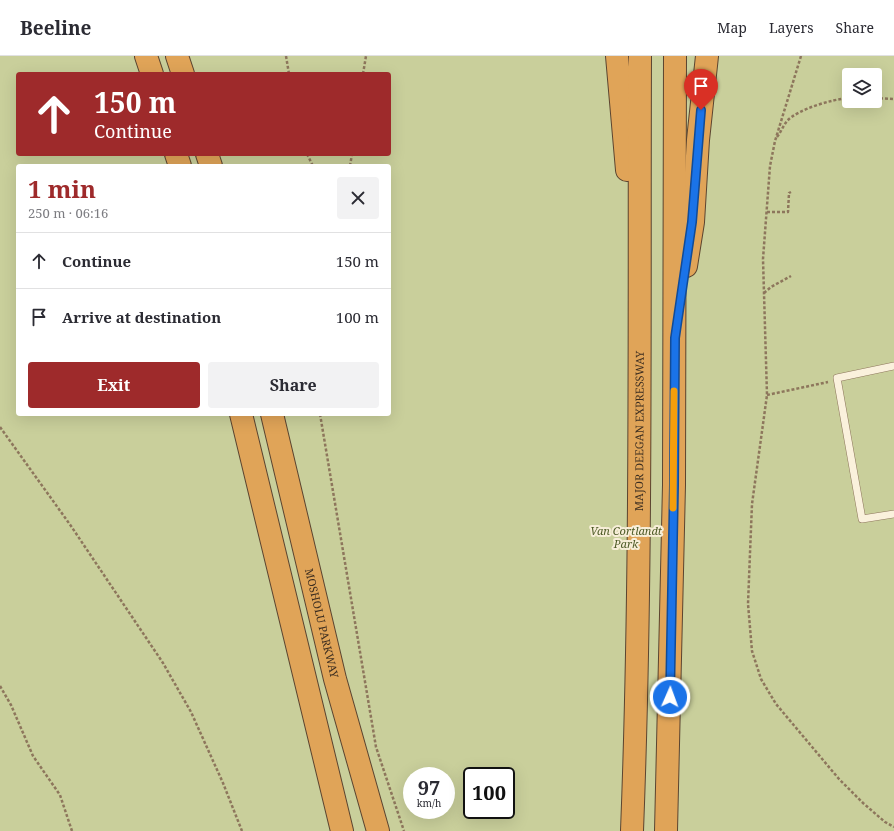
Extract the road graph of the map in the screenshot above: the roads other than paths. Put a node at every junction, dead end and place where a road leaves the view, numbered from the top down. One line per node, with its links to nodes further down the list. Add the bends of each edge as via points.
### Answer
1 (146, 56): 7 (highway)
2 (177, 56): 8 (highway)
3 (617, 56): 9 (highway)
4 (640, 56): 9 (highway, MAJOR DEEGAN EXPRESSWAY)
5 (675, 56): 10 (highway)
6 (707, 56): 10 (highway, via 692,222)
7 (151, 72)
8 (182, 72)
9 (639, 290): 17 (highway, MAJOR DEEGAN EXPRESSWAY, via 636,718)
10 (675, 338): 18 (highway)
11 (894, 366): 14 (lane, via 837,378 862,519)
12 (241, 416): 15 (highway)
13 (272, 416): 16 (highway, MOSHOLU PARKWAY, via 335,678)
14 (894, 514)
15 (342, 831)
16 (378, 831)
17 (632, 831)
18 (666, 831)

